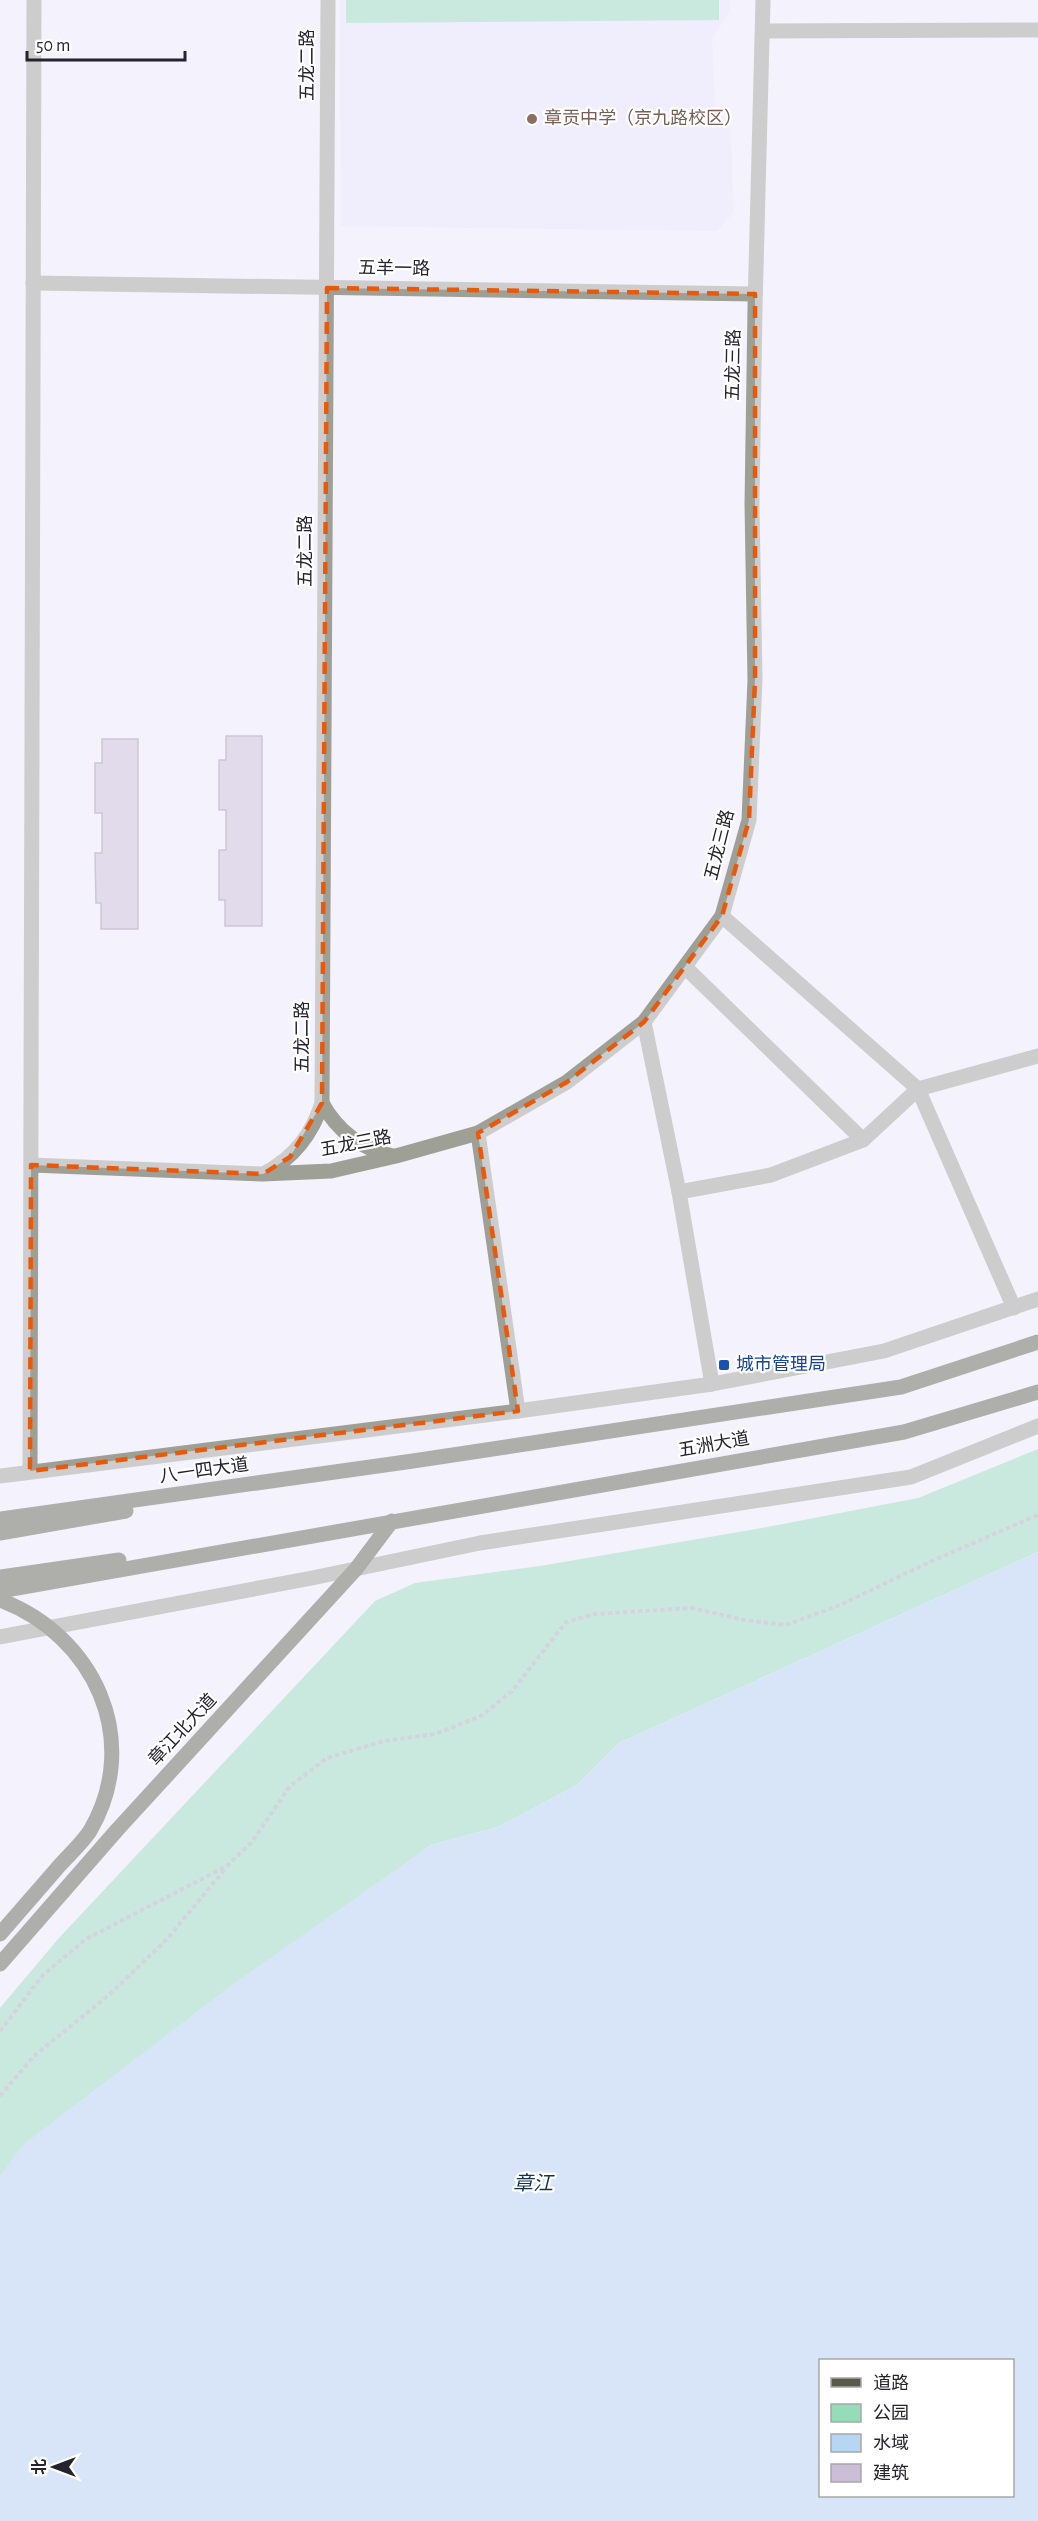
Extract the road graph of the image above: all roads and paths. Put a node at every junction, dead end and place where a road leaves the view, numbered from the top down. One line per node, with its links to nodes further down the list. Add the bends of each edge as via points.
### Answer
1 (34, 0): 6 (street)
2 (328, 0): 7 (street, 五龙二路)
3 (763, 0): 5 (street, 五龙三路)
4 (1038, 30): 5 (street)
5 (763, 31): 8 (street, 五龙三路)
6 (33, 283): 7 (street, 五羊一路); 18 (street)
7 (327, 288): 8 (street, 五羊一路); 14 (street, 五龙二路)
8 (755, 294): 9 (street, 五龙三路, via 755,680 749,820)
9 (722, 916): 10 (street, 五龙三路); 13 (street)
10 (685, 967): 11 (street, 五龙三路); 16 (street)
11 (644, 1022): 15 (street, 五龙三路, via 567,1082); 20 (street)
12 (1038, 1056): 13 (street)
13 (918, 1089): 16 (street); 22 (street)
14 (322, 1103): 17 (street, via 335,1124 355,1141); 19 (street, via 301,1145)
15 (478, 1133): 17 (street, 五龙三路); 26 (street)
16 (863, 1140): 20 (street, via 771,1175)
17 (396, 1156): 19 (street, 五龙三路, via 331,1171)
18 (31, 1166): 19 (street, 五龙三路); 29 (street)
19 (263, 1174)
20 (679, 1192): 24 (street)
21 (1038, 1299): 22 (street)
22 (1014, 1308): 24 (street, via 884,1351)
23 (1038, 1342): 28 (main road, 五洲大道, via 901,1388)
24 (712, 1384): 26 (street)
25 (1038, 1392): 33 (main road, 五洲大道, via 904,1432)
26 (518, 1411): 29 (street)
27 (1038, 1426): 35 (street, via 911,1477 480,1544)
28 (413, 1461): 32 (main road, 八一四大道); 34 (main road)
29 (30, 1471): 30 (street)
30 (0, 1476)
31 (1038, 1515): 41 (path, via 840,1605 786,1625 692,1608 596,1614 566,1622 512,1691 481,1716 435,1734 384,1741 327,1758 290,1786 251,1843)
32 (0, 1519)
33 (392, 1521): 35 (main road, 章江北大道); 36 (main road); 37 (main road)
34 (0, 1533)
35 (356, 1569): 39 (street); 43 (main road, 章江北大道)
36 (0, 1577)
37 (0, 1591)
38 (0, 1600): 39 (main road)
39 (52, 1628): 40 (street); 42 (main road, via 86,1666 105,1706 110,1771 89,1832)
40 (0, 1637)
41 (227, 1866): 44 (path, via 86,1939 44,1974); 45 (path, via 167,1940 110,1994 34,2056)
42 (0, 1934)
43 (0, 1964)
44 (0, 2031)
45 (0, 2096)

